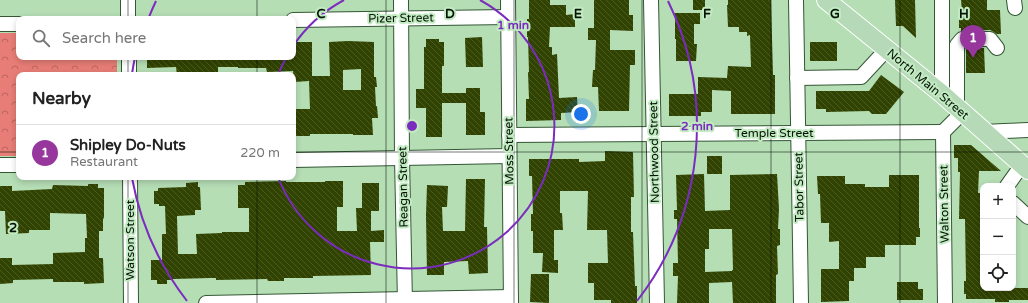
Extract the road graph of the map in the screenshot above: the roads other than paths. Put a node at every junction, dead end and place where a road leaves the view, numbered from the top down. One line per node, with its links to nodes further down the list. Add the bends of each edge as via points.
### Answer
1 (128, 0): 8 (street)
2 (401, 0): 10 (street, Reagan Street)
3 (508, 0): 9 (street, Moss Street)
4 (652, 0): 25 (street, Northwood Street)
5 (796, 0): 18 (street, Tabor Street)
6 (826, 0): 15 (main road, North Main Street)
7 (942, 0): 19 (street)
8 (128, 16)
9 (508, 17): 10 (street, Pizer Street); 26 (street, Moss Street)
10 (401, 18): 11 (street, Pizer Street); 28 (street, Reagan Street)
11 (296, 20)
12 (0, 24): 13 (street)
13 (16, 24)
14 (997, 48): 20 (street, via 990,39 962,39 957,45)
15 (887, 49): 18 (street, via 861,77); 19 (main road, North Main Street)
16 (129, 60): 17 (street)
17 (129, 72)
18 (798, 78): 24 (street, Tabor Street)
19 (942, 94): 20 (main road, North Main Street)
20 (960, 110): 22 (street); 23 (main road, North Main Street)
21 (1028, 130): 23 (street)
22 (943, 132): 24 (street, Temple Street); 43 (street, Walton Street)
23 (984, 132): 32 (main road, North Main Street)
24 (798, 133): 25 (street, Temple Street); 42 (street, Tabor Street)
25 (654, 134): 26 (street, Temple Street); 41 (street, Northwood Street)
26 (509, 135): 27 (street, Moss Street)
27 (509, 156): 28 (street); 37 (street, Moss Street)
28 (402, 158): 29 (street); 38 (street, Reagan Street)
29 (296, 160)
30 (0, 165): 31 (street)
31 (16, 165)
32 (1025, 168): 34 (street)
33 (130, 180): 39 (street, Watson Street)
34 (1010, 183)
35 (1016, 206): 36 (street)
36 (1028, 217)
37 (511, 300): 38 (street)
38 (405, 301): 40 (street)
39 (131, 303)
40 (206, 303)
41 (657, 303)
42 (801, 303)
43 (945, 303)

